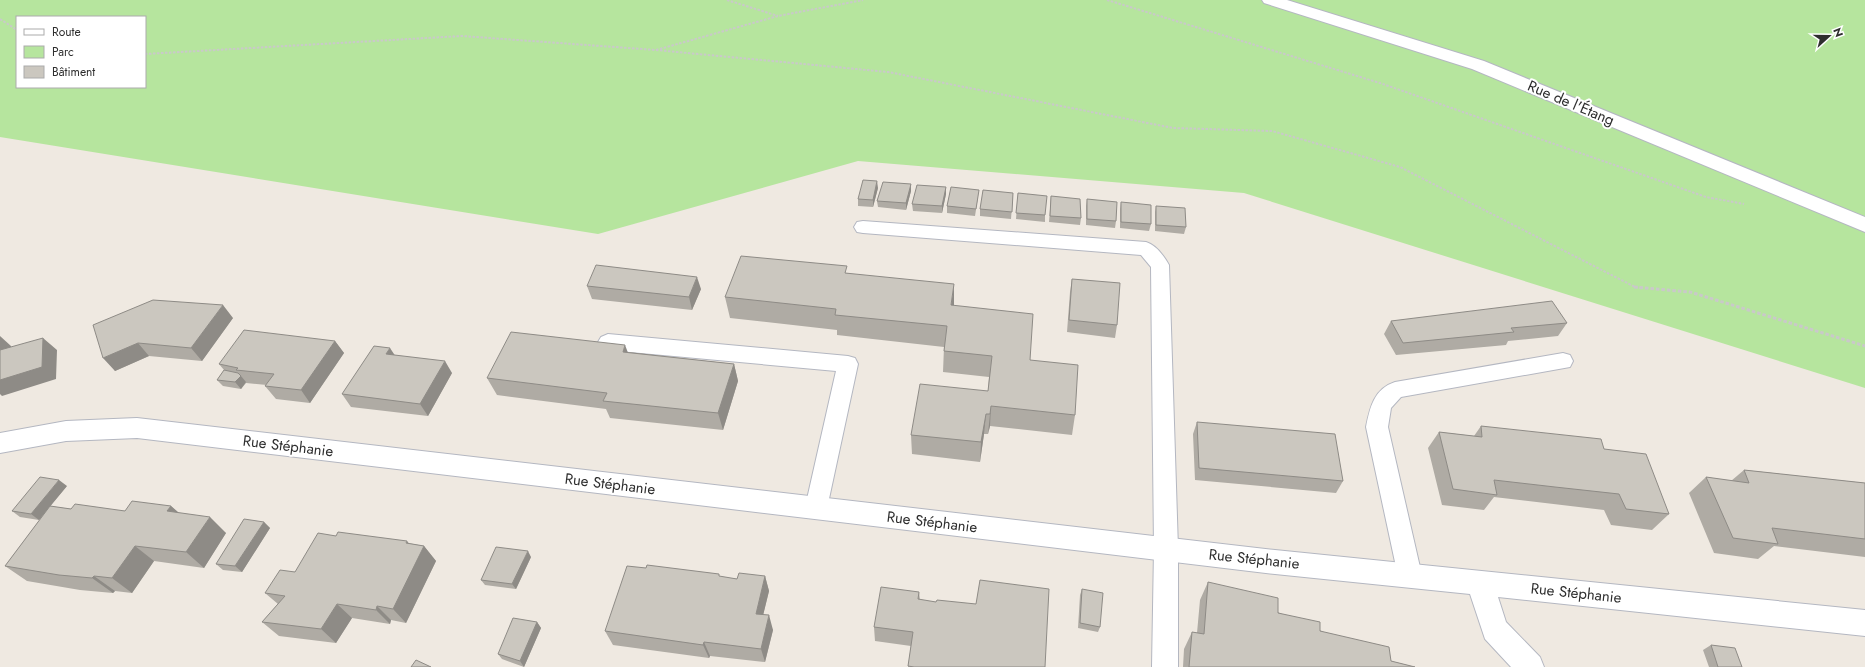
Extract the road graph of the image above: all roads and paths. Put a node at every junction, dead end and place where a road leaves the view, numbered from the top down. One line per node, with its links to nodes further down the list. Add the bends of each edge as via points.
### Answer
1 (727, 0): 5 (path)
2 (863, 0): 5 (path)
3 (1107, 0): 10 (path, via 1380,83 1706,197)
4 (1270, 0): 11 (street, Rue de l'Étang, via 1478,65)
5 (778, 16): 8 (path)
6 (0, 19): 7 (path)
7 (16, 29)
8 (656, 50): 9 (path, via 462,36); 14 (path, via 888,72 1173,128 1272,131 1400,167 1635,287 1690,292)
9 (146, 54)
10 (1751, 205)
11 (1865, 225)
12 (863, 227): 18 (lane, via 1146,249 1160,265)
13 (608, 342): 17 (lane, via 848,364)
14 (1865, 346)
15 (1563, 361): 19 (lane, via 1395,390 1381,405 1377,427)
16 (0, 443): 17 (street, Rue Stéphanie, via 66,431 137,428)
17 (816, 508): 18 (street, Rue Stéphanie)
18 (1166, 549): 19 (street, Rue Stéphanie); 22 (lane)
19 (1410, 576): 20 (street, Rue Stéphanie)
20 (1480, 583): 21 (street, Rue Stéphanie); 23 (street, via 1494,630)
21 (1865, 622)
22 (1165, 667)
23 (1530, 667)

